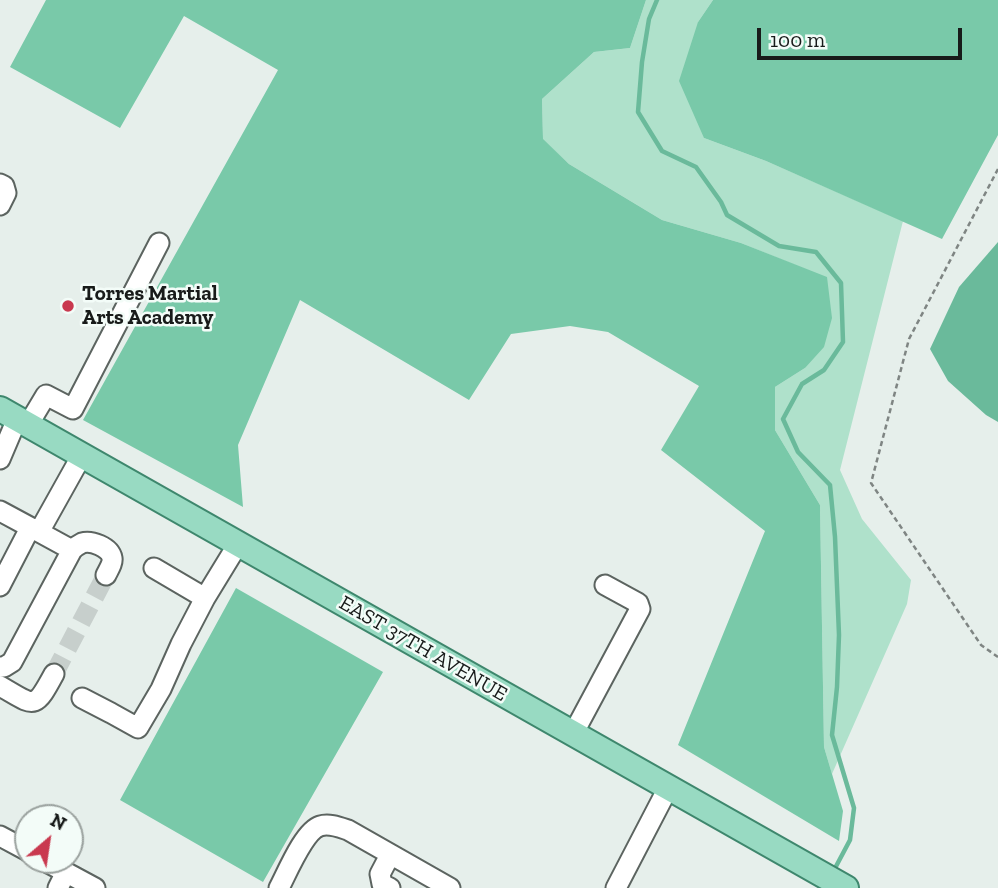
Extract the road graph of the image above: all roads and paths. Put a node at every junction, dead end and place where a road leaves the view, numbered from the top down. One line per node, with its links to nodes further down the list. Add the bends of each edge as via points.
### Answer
1 (998, 169): 17 (path, via 909,339 871,483 981,645)
2 (0, 184): 3 (street, via 6,194)
3 (0, 205)
4 (159, 243): 5 (street, via 73,409 46,395)
5 (15, 418): 6 (main road, EAST 37TH AVENUE); 7 (street)
6 (82, 455): 9 (street); 10 (main road, EAST 37TH AVENUE)
7 (0, 459)
8 (2, 516): 9 (street)
9 (35, 530): 11 (street); 15 (street)
10 (238, 544): 16 (street); 22 (main road, EAST 37TH AVENUE)
11 (72, 550): 13 (street, via 90,542 107,550 113,561); 18 (street)
12 (154, 568): 16 (street)
13 (106, 575)
14 (605, 585): 22 (street, via 638,603 640,609)
15 (0, 586)
16 (205, 598): 21 (street, via 138,728)
17 (998, 657)
18 (6, 665): 20 (street, via 13,674)
19 (54, 674): 20 (street, via 37,701 29,702)
20 (2, 688)
21 (82, 698)
22 (573, 734): 23 (main road, EAST 37TH AVENUE)
23 (668, 788): 30 (street); 31 (main road, EAST 37TH AVENUE)
24 (390, 855): 27 (street, via 348,830 320,825 306,838); 28 (street, via 380,874); 29 (street)
25 (62, 880): 26 (street)
26 (95, 888)
27 (279, 888)
28 (390, 888)
29 (450, 888)
30 (616, 888)
31 (846, 888)

